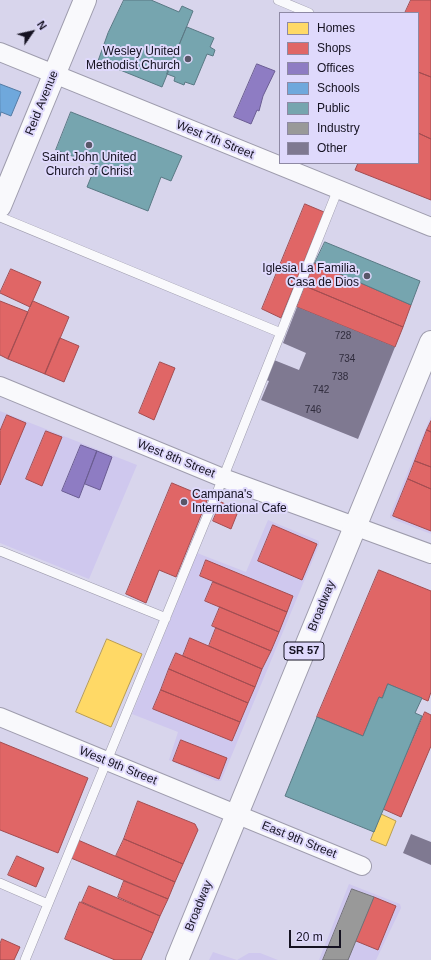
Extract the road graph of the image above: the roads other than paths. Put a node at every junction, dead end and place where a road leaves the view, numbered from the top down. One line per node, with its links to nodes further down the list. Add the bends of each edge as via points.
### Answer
1 (85, 0): 5 (main road, Reid Avenue)
2 (278, 0): 3 (lane)
3 (307, 12)
4 (0, 52): 5 (street, West 7th Street)
5 (54, 75): 6 (street, West 7th Street); 7 (main road, Reid Avenue)
6 (338, 189): 9 (street, West 7th Street); 10 (lane)
7 (0, 206)
8 (0, 218): 10 (lane)
9 (431, 227)
10 (281, 333): 13 (lane)
11 (431, 342): 14 (main road, Broadway / SR 57)
12 (0, 386): 13 (street, West 8th Street)
13 (223, 478): 14 (street, West 8th Street); 17 (lane)
14 (355, 527): 16 (street, West 8th Street); 20 (main road, Broadway / SR 57)
15 (0, 551): 17 (lane)
16 (431, 554)
17 (166, 618): 19 (lane)
18 (0, 716): 19 (street, West 9th Street)
19 (106, 761): 20 (street, West 9th Street); 23 (lane)
20 (237, 815): 21 (street, East 9th Street); 25 (main road, Broadway / SR 57)
21 (362, 866)
22 (0, 883): 23 (lane)
23 (48, 904): 24 (lane)
24 (25, 960)
25 (177, 960)

